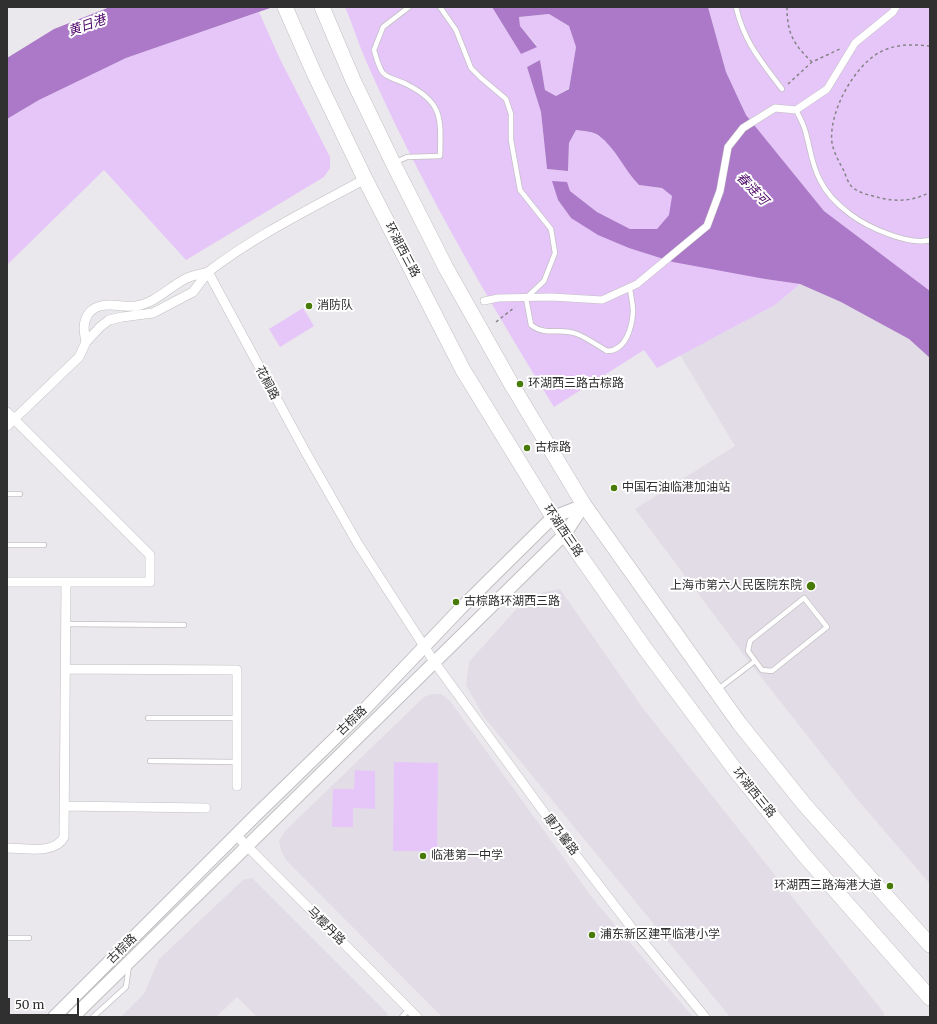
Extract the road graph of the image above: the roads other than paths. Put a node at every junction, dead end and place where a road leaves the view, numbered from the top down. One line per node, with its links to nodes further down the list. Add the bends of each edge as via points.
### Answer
1 (285, 7): 10 (main road, 环湖西三路)
2 (322, 7): 9 (main road, via 353,80)
3 (409, 7): 9 (lane, via 384,27 374,50 384,74 420,92 434,103 441,128 440,156 406,157)
4 (440, 7): 14 (lane, via 456,30 471,68 506,99 511,114 511,140 520,190 551,229 555,254 544,281)
5 (736, 7): 7 (lane, via 747,41)
6 (896, 7): 8 (street, via 855,43 827,89)
7 (782, 89)
8 (796, 110): 11 (lane, via 805,130 819,179 831,196 850,214 886,233 911,241); 13 (street, via 775,108 743,128 728,147 720,191 707,226)
9 (393, 163): 22 (main road, via 446,268 494,354)
10 (365, 179): 12 (street, via 277,227); 23 (main road, 环湖西三路, via 463,370)
11 (930, 240)
12 (208, 272): 16 (street, via 193,292 153,313 109,320); 16 (street, via 187,278 145,304 108,305 89,312 83,330); 31 (street, 花榈路, via 304,451 358,544)
13 (630, 289): 14 (street, via 602,300); 14 (lane, via 633,311 627,337 619,348 613,350 566,331 539,331 531,325)
14 (526, 298): 15 (street)
15 (484, 301)
16 (86, 342): 18 (street, via 78,357)
17 (7, 412): 18 (street)
18 (14, 419): 19 (street); 28 (street, via 150,555 150,582)
19 (7, 426)
20 (7, 494): 21 (lane)
21 (20, 494)
22 (584, 505): 23 (street, 古棕路); 24 (street, 古棕路); 35 (main road)
23 (553, 517): 24 (main road, 环湖西三路); 31 (street, 古棕路, via 461,608)
24 (565, 534): 33 (street, 古棕路); 50 (main road, 环湖西三路, via 646,650 736,771 806,856)
25 (7, 545): 26 (lane)
26 (44, 545)
27 (7, 582): 28 (street)
28 (66, 582): 29 (street)
29 (66, 624): 30 (lane); 34 (street)
30 (184, 625)
31 (425, 648): 33 (street, 康乃馨路); 43 (street, 古棕路)
32 (755, 661): 32 (lane, via 762,670 772,671 827,627 804,598 750,641 748,651); 35 (lane)
33 (435, 662): 44 (street, 古棕路); 57 (street, 康乃馨路, via 562,838)
34 (66, 669): 37 (street, via 237,670); 41 (street)
35 (716, 691): 48 (main road, via 804,804)
36 (148, 718): 37 (lane)
37 (237, 718): 39 (street)
38 (150, 761): 39 (lane)
39 (237, 762): 40 (street)
40 (237, 786)
41 (64, 806): 42 (street); 45 (street, via 64,836 57,846)
42 (206, 808)
43 (236, 835): 44 (street, 马樱丹路); 52 (street, 古棕路)
44 (246, 846): 49 (street, 古棕路); 51 (street, 马樱丹路)
45 (7, 848)
46 (7, 938): 47 (lane)
47 (29, 938)
48 (930, 945)
49 (130, 960): 53 (street, 古棕路); 54 (lane, via 126,987)
50 (930, 998)
51 (410, 1009): 55 (lane); 56 (street, 马樱丹路)
52 (54, 1017)
53 (73, 1017)
54 (93, 1017)
55 (402, 1017)
56 (417, 1017)
57 (705, 1017)

